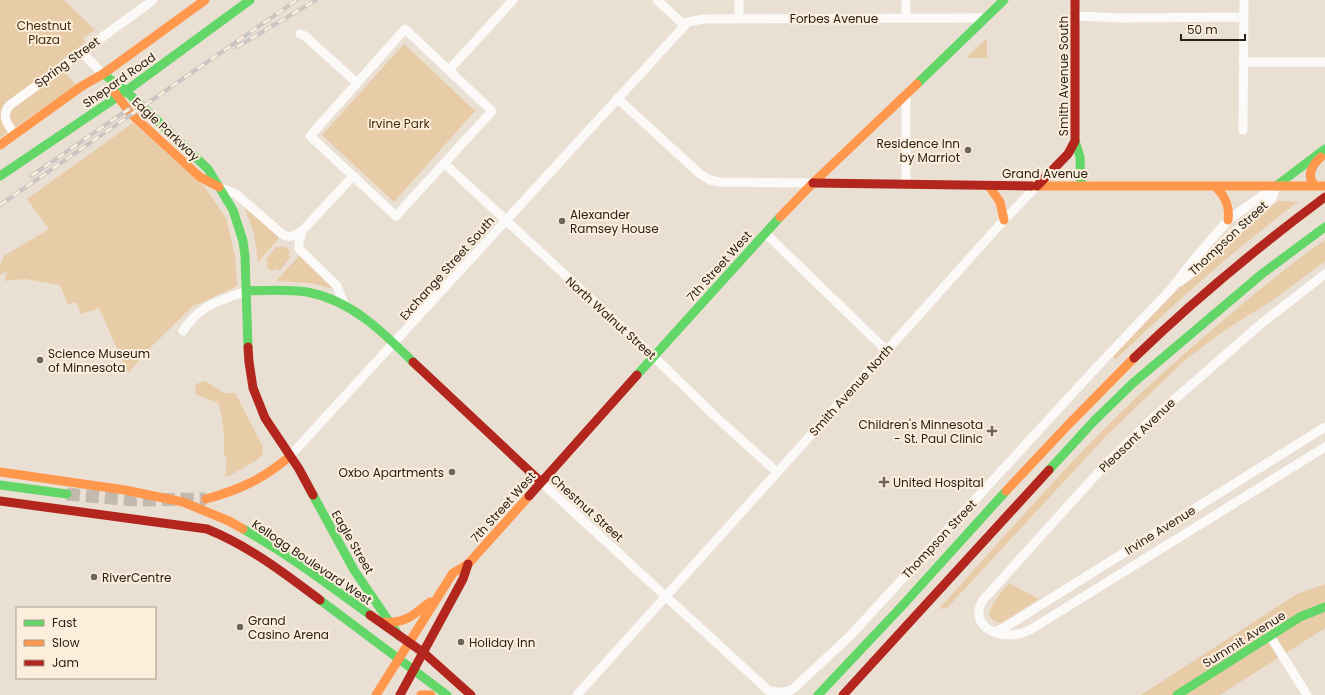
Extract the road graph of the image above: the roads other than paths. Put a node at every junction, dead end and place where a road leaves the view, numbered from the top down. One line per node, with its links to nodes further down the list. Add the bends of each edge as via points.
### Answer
1 (153, 0): 18 (street, Spring Street)
2 (205, 0): 22 (main road, Shepard Road)
3 (250, 0): 24 (main road, Shepard Road)
4 (513, 0): 21 (street)
5 (657, 0): 16 (street)
6 (739, 0): 15 (street)
7 (906, 0): 13 (street)
8 (1004, 0): 14 (main road, 7th Street West)
9 (1075, 0): 11 (main road, Smith Avenue South)
10 (1244, 0): 12 (street)
11 (1075, 16): 12 (street); 30 (main road, Smith Avenue South)
12 (1243, 17): 19 (street)
13 (906, 18): 14 (street, Forbes Avenue); 15 (street, Forbes Avenue)
14 (986, 18): 25 (main road, 7th Street West)
15 (739, 19): 16 (street, Forbes Avenue, via 697,19)
16 (684, 25): 27 (street, Exchange Street South)
17 (300, 34): 23 (street)
18 (81, 52): 22 (street); 29 (street, Spring Street, via 6,109 5,119)
19 (1243, 62): 20 (street); 28 (street)
20 (1325, 62)
21 (449, 70): 23 (street, via 405,29); 34 (street, via 492,111)
22 (103, 74): 24 (main road, Eagle Parkway); 26 (main road, Eagle Parkway); 29 (main road, Shepard Road, via 82,86)
23 (357, 83): 36 (street, via 310,136)
24 (126, 91): 26 (main road, Shepard Road); 45 (main road, Eagle Parkway, via 208,169)
25 (906, 94): 37 (main road, 7th Street West); 38 (street)
26 (117, 97): 35 (main road, Shepard Road); 45 (main road, Eagle Parkway, via 131,114 200,177)
27 (617, 98): 37 (street, via 700,174 710,180); 49 (street, Exchange Street South)
28 (1243, 130)
29 (15, 135): 31 (main road, Shepard Road)
30 (1075, 142): 39 (main road, via 1080,157); 41 (main road, Smith Avenue South, via 1068,154)
31 (0, 145)
32 (1325, 149): 43 (main road)
33 (1325, 153): 44 (main road, via 1314,163 1310,172 1310,180)
34 (445, 164): 36 (street, via 396,216); 49 (street, North Walnut Street)
35 (0, 176)
36 (354, 176): 51 (street)
37 (813, 183): 38 (main road, Grand Avenue); 52 (main road, 7th Street West)
38 (906, 184): 40 (main road, Grand Avenue)
39 (1081, 185): 41 (main road, Grand Avenue); 42 (main road, Grand Avenue)
40 (990, 186): 41 (main road, Grand Avenue); 47 (main road, via 1002,204)
41 (1037, 186): 47 (street, Smith Avenue North)
42 (1214, 186): 43 (main road, Grand Avenue); 48 (main road, via 1227,200)
43 (1276, 186): 44 (main road, Grand Avenue); 48 (street, Thompson Street); 54 (street, Thompson Street, via 1272,198 1198,268)
44 (1320, 186)
45 (220, 188): 51 (street, via 236,194 285,236 291,237); 55 (main road, Eagle Parkway, via 233,210 243,241)
46 (1325, 197): 86 (main road, via 1216,283 1122,370 1044,450)
47 (1004, 220): 59 (street, Smith Avenue North)
48 (1228, 220): 54 (street, Thompson Street)
49 (506, 221): 58 (street, Exchange Street South); 60 (street, North Walnut Street)
50 (1325, 227): 84 (main road, via 1252,282 1133,383 1056,462)
51 (302, 231): 56 (street, via 299,249 337,286)
52 (765, 233): 59 (street); 60 (main road, 7th Street West)
53 (1325, 274): 76 (street, Pleasant Avenue, via 1204,372 1106,464 983,600 978,610)
54 (1171, 289): 87 (street, Thompson Street, via 850,636 793,689)
55 (246, 291): 56 (main road, Chestnut Street, via 308,292); 57 (street, Chestnut Street, via 207,306 191,319); 63 (main road, Eagle Parkway, via 249,362 254,388 265,418)
56 (344, 304): 58 (main road, Chestnut Street, via 360,314)
57 (183, 331)
58 (394, 344): 63 (street, Exchange Street South); 66 (main road, Chestnut Street)
59 (886, 351): 65 (street, Smith Avenue North)
60 (654, 357): 65 (street, North Walnut Street); 66 (main road, 7th Street West)
61 (1325, 427): 78 (street, Irvine Avenue)
62 (1325, 447): 78 (street, Irvine Avenue, via 1030,630 1012,635)
63 (289, 457): 69 (main road, Exchange Street South, via 279,467 250,485); 77 (main road, Eagle Street, via 299,469 354,570)
64 (0, 472): 75 (main road, Kellogg Boulevard West, via 133,491 183,502 211,513 263,540)
65 (777, 472): 72 (street, Smith Avenue North)
66 (541, 482): 71 (main road, 7th Street West); 72 (street, Chestnut Street)
67 (0, 485): 68 (main road)
68 (67, 494)
69 (206, 499)
70 (0, 501): 83 (main road, Kellogg Boulevard West, via 207,529 232,538 253,550)
71 (468, 564): 73 (main road, 7th Street West, via 453,573); 82 (main road, 7th Street West, via 463,579)
72 (667, 596): 87 (street, Chestnut Street, via 769,691); 94 (street, Smith Avenue North)
73 (437, 598): 77 (main road, via 404,622); 81 (main road, 7th Street West)
74 (1325, 607): 80 (main road, Summit Avenue, via 1300,617)
75 (378, 621): 77 (main road); 79 (main road, Kellogg Boulevard West)
76 (980, 621): 78 (street, Irvine Avenue)
77 (390, 623): 79 (main road, Eagle Street)
78 (995, 632)
79 (399, 636): 81 (main road, Kellogg Boulevard West)
80 (1270, 636): 99 (main road, Summit Avenue); 100 (street)
81 (409, 643): 82 (main road, Kellogg Boulevard West); 83 (main road, 7th Street West)
82 (424, 654): 85 (main road, 7th Street West); 93 (main road, Kellogg Boulevard West)
83 (398, 660): 85 (main road, Kellogg Boulevard West); 88 (main road, 7th Street West)
84 (872, 665): 97 (main road); 98 (main road)
85 (413, 671): 89 (main road, 7th Street West); 92 (main road, Kellogg Boulevard West)
86 (825, 687): 95 (main road); 96 (main road)
87 (781, 693)
88 (376, 695)
89 (400, 695)
90 (421, 695): 91 (main road)
91 (431, 695)
92 (447, 695)
93 (471, 695)
94 (577, 695)
95 (813, 695)
96 (818, 695)
97 (843, 695)
98 (849, 695)
99 (1177, 695)
100 (1307, 695)

